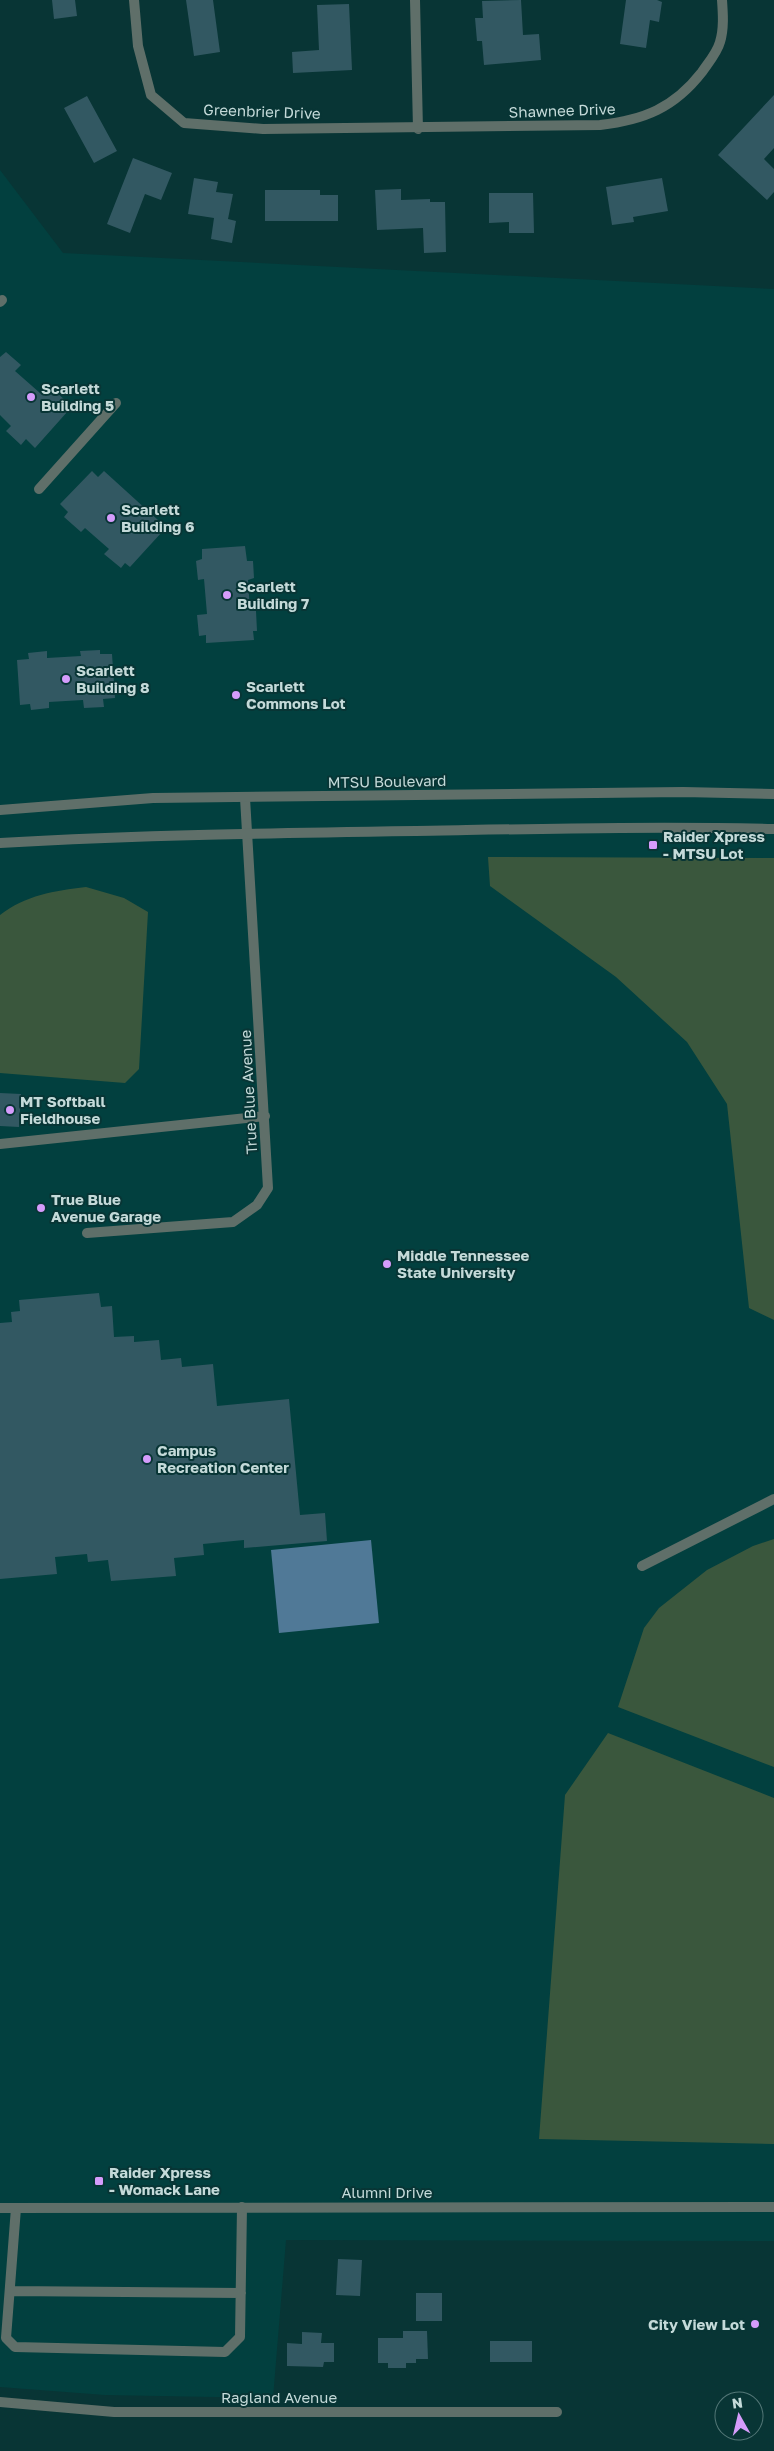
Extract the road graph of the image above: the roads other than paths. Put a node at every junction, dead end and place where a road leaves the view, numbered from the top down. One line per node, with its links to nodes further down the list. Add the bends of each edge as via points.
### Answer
1 (134, 0): 4 (street, Greenbrier Drive, via 138,46 152,94 184,123 263,129)
2 (415, 0): 4 (street)
3 (722, 0): 4 (street, Shawnee Drive, via 720,43 710,61 692,85 670,104 651,113 628,122 600,125)
4 (418, 128)
5 (116, 404): 6 (street)
6 (39, 489)
7 (774, 794): 8 (street, MTSU Boulevard, via 683,792)
8 (245, 798): 9 (street, MTSU Boulevard, via 153,798); 11 (street, True Blue Avenue)
9 (0, 810)
10 (774, 829): 11 (street, via 670,826)
11 (248, 834): 12 (street); 13 (street, True Blue Avenue)
12 (0, 843)
13 (265, 1116): 14 (street); 15 (street, True Blue Avenue, via 268,1188 258,1205 233,1222)
14 (0, 1144)
15 (87, 1233)
16 (774, 1499): 17 (street)
17 (642, 1566)
18 (242, 2207): 19 (street, Alumni Drive); 21 (street, Alumni Drive); 23 (street)
19 (774, 2207)
20 (0, 2208): 21 (street, Alumni Drive)
21 (16, 2208): 22 (street)
22 (10, 2291): 23 (street); 23 (street, via 6,2338 15,2347 225,2352 240,2337)
23 (241, 2293)
24 (0, 2402): 25 (street, Ragland Avenue, via 114,2412)
25 (557, 2412)

